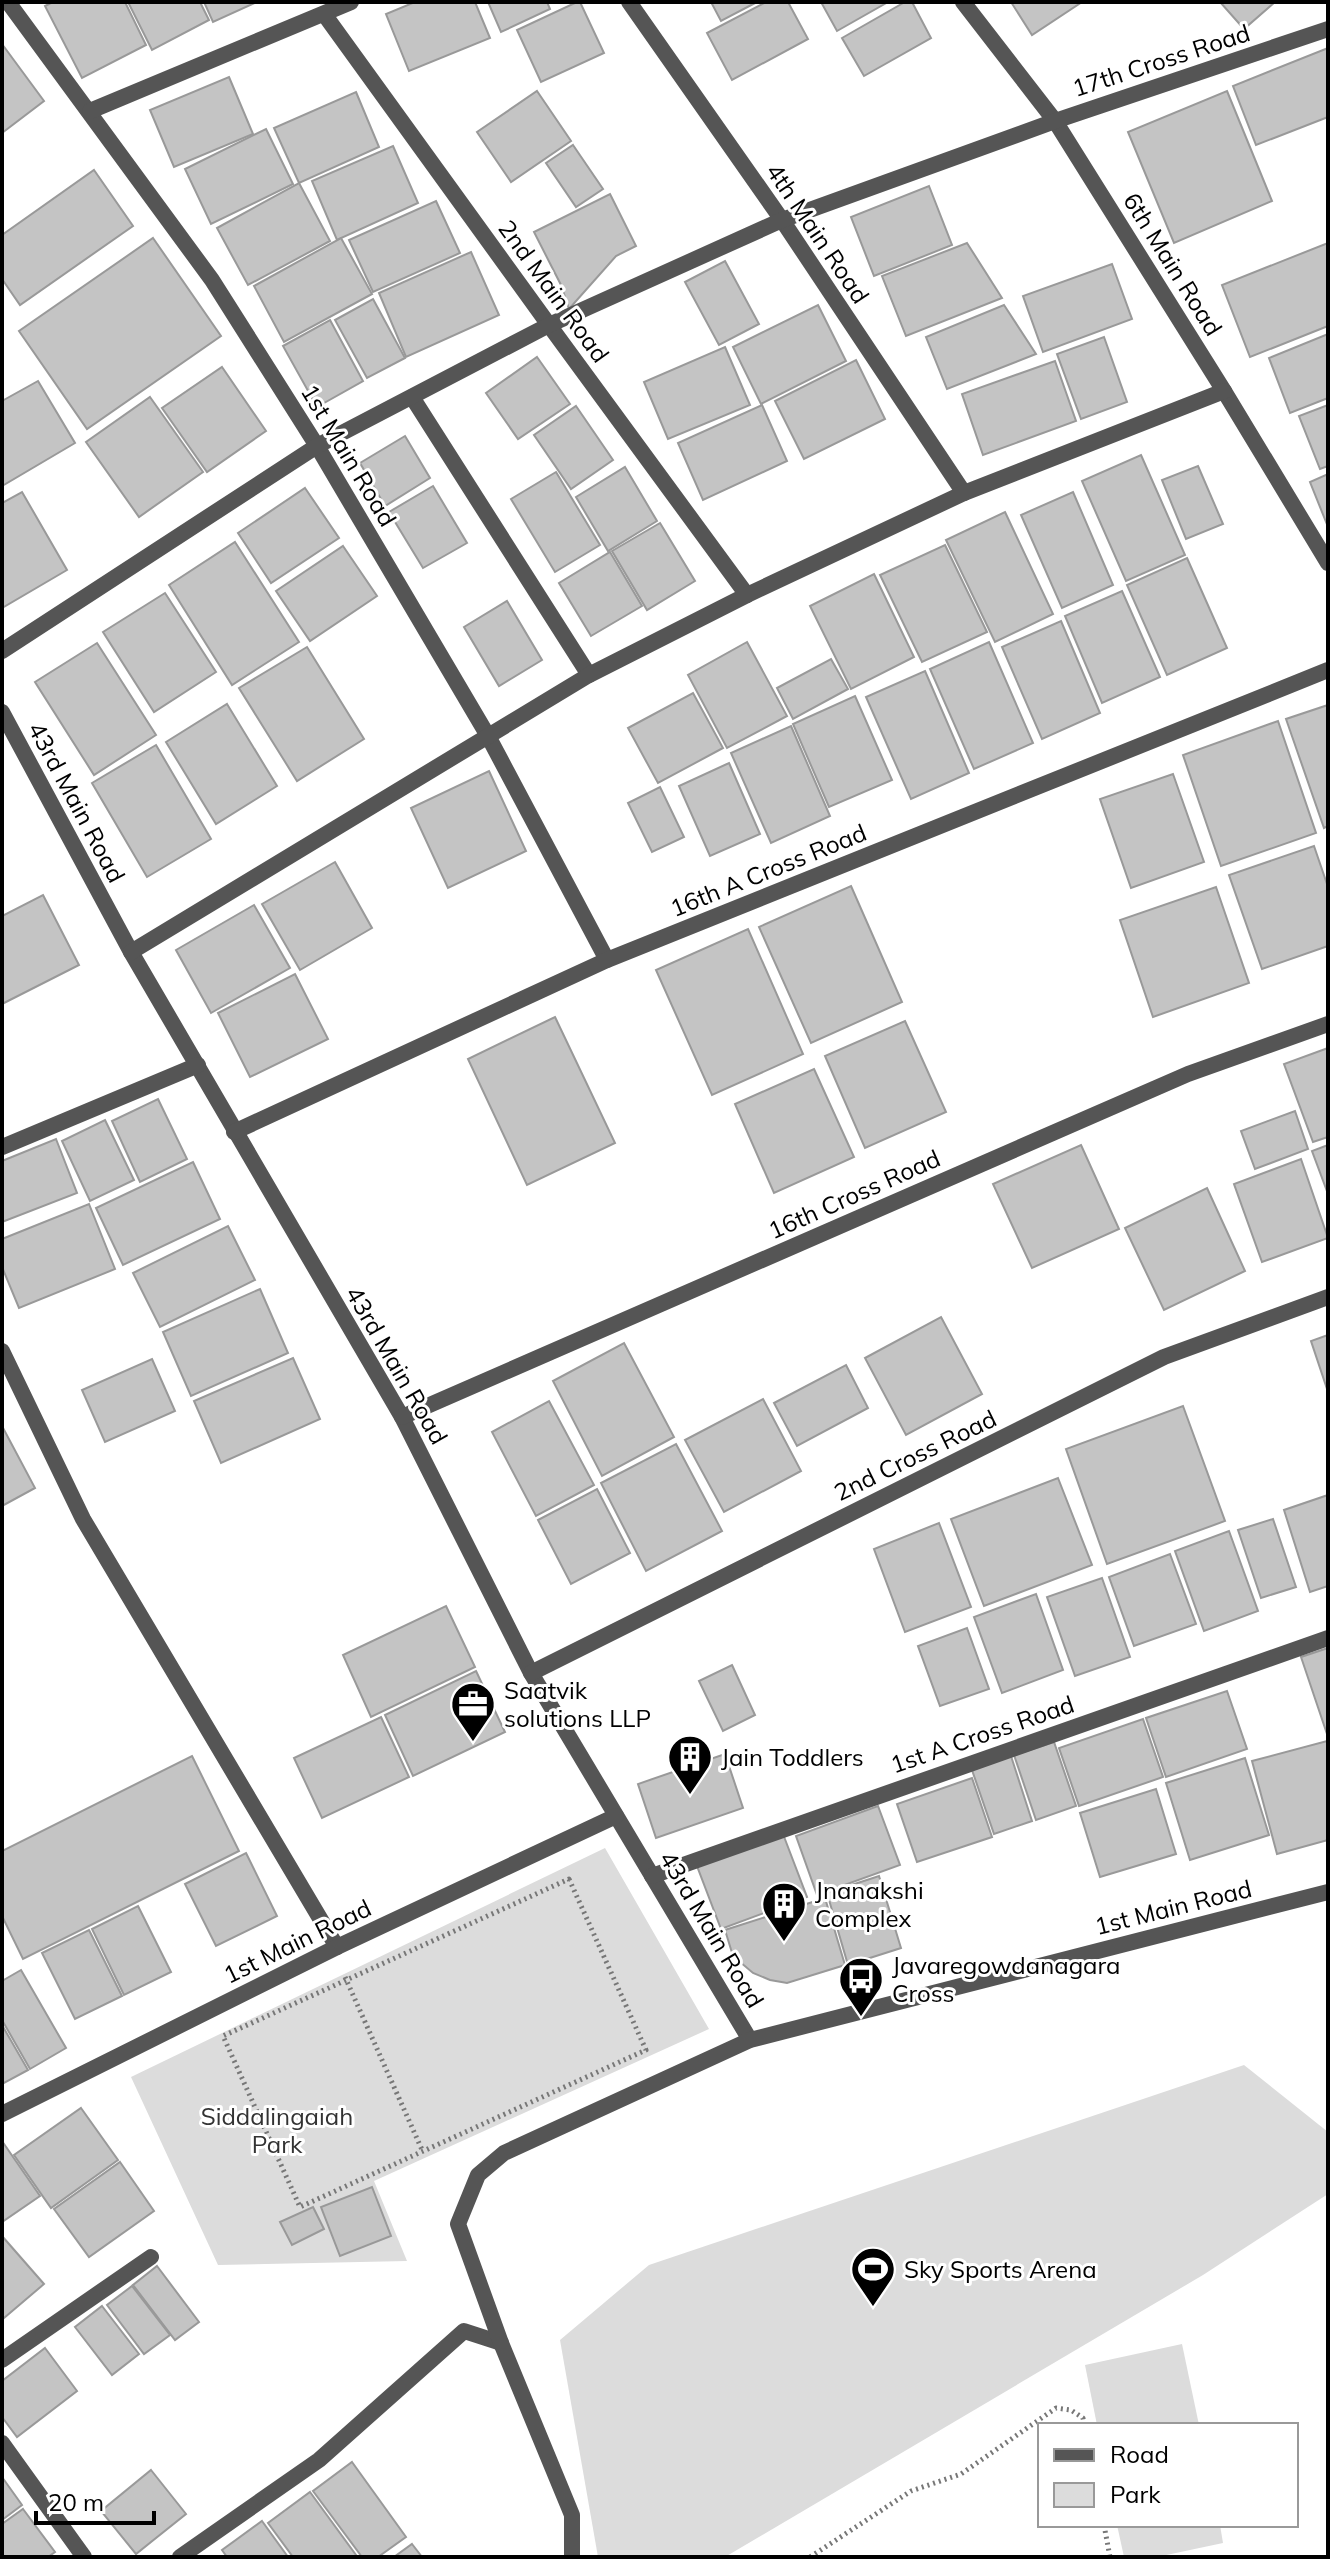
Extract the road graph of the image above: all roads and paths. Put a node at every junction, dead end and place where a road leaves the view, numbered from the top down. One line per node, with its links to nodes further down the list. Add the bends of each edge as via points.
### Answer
1 (8, 2): 7 (street, 1st Main Road)
2 (351, 2): 5 (street)
3 (629, 2): 9 (street, 4th Main Road)
4 (963, 2): 8 (street, 6th Main Road)
5 (324, 14): 7 (street); 10 (street, 2nd Main Road)
6 (1328, 29): 8 (street, 17th Cross Road)
7 (90, 111): 13 (street, 1st Main Road, via 212,280)
8 (1055, 121): 9 (street, 17th Cross Road); 11 (street, 6th Main Road)
9 (782, 220): 10 (street, 17th Cross Road); 14 (street, 4th Main Road)
10 (549, 325): 12 (street, 17th Cross Road); 16 (street, 2nd Main Road)
11 (1224, 391): 14 (street); 15 (street, 6th Main Road)
12 (412, 397): 13 (street, 17th Cross Road); 19 (street)
13 (317, 446): 17 (street, 17th Cross Road); 21 (street, 1st Main Road)
14 (964, 493): 16 (street)
15 (1328, 563)
16 (747, 595): 19 (street)
17 (2, 651)
18 (1328, 670): 23 (street, 16th A Cross Road)
19 (589, 675): 21 (street)
20 (2, 712): 22 (street, 43rd Main Road)
21 (488, 736): 22 (street); 23 (street, 1st Main Road)
22 (131, 952): 25 (street, 43rd Main Road)
23 (607, 960): 26 (street, 16th A Cross Road)
24 (1328, 1024): 30 (street, 16th Cross Road, via 1188,1074)
25 (198, 1065): 26 (street, 43rd Main Road); 27 (street)
26 (234, 1132): 30 (street, 43rd Main Road)
27 (2, 1147)
28 (1328, 1297): 32 (street, 2nd Cross Road, via 1164,1357)
29 (2, 1351): 36 (street, via 83,1519)
30 (402, 1417): 32 (street, 43rd Main Road)
31 (1328, 1638): 34 (street, 1st A Cross Road)
32 (531, 1673): 33 (street, 43rd Main Road)
33 (616, 1816): 34 (street, 43rd Main Road); 36 (street, 1st Main Road)
34 (652, 1876): 38 (street, 43rd Main Road)
35 (1328, 1892): 38 (street, 1st Main Road)
36 (337, 1947): 37 (path); 39 (street, 1st Main Road)
37 (346, 1981): 40 (path); 40 (path, via 223,2036 300,2207); 40 (path, via 569,1879 585,1914 646,2050)
38 (750, 2040): 42 (street, 1st Main Road, via 504,2153 478,2175 458,2224)
39 (2, 2114)
40 (423, 2152)
41 (151, 2257): 43 (street)
42 (501, 2343): 48 (street, via 464,2331 319,2460); 49 (street, 1st Main Road, via 572,2515)
43 (2, 2360)
44 (1084, 2423): 50 (path, via 1071,2410 1056,2408 961,2474 911,2491)
45 (2, 2443): 47 (street)
46 (1104, 2527): 51 (path)
47 (84, 2557)
48 (180, 2557)
49 (572, 2557)
50 (810, 2557)
51 (1110, 2557)

